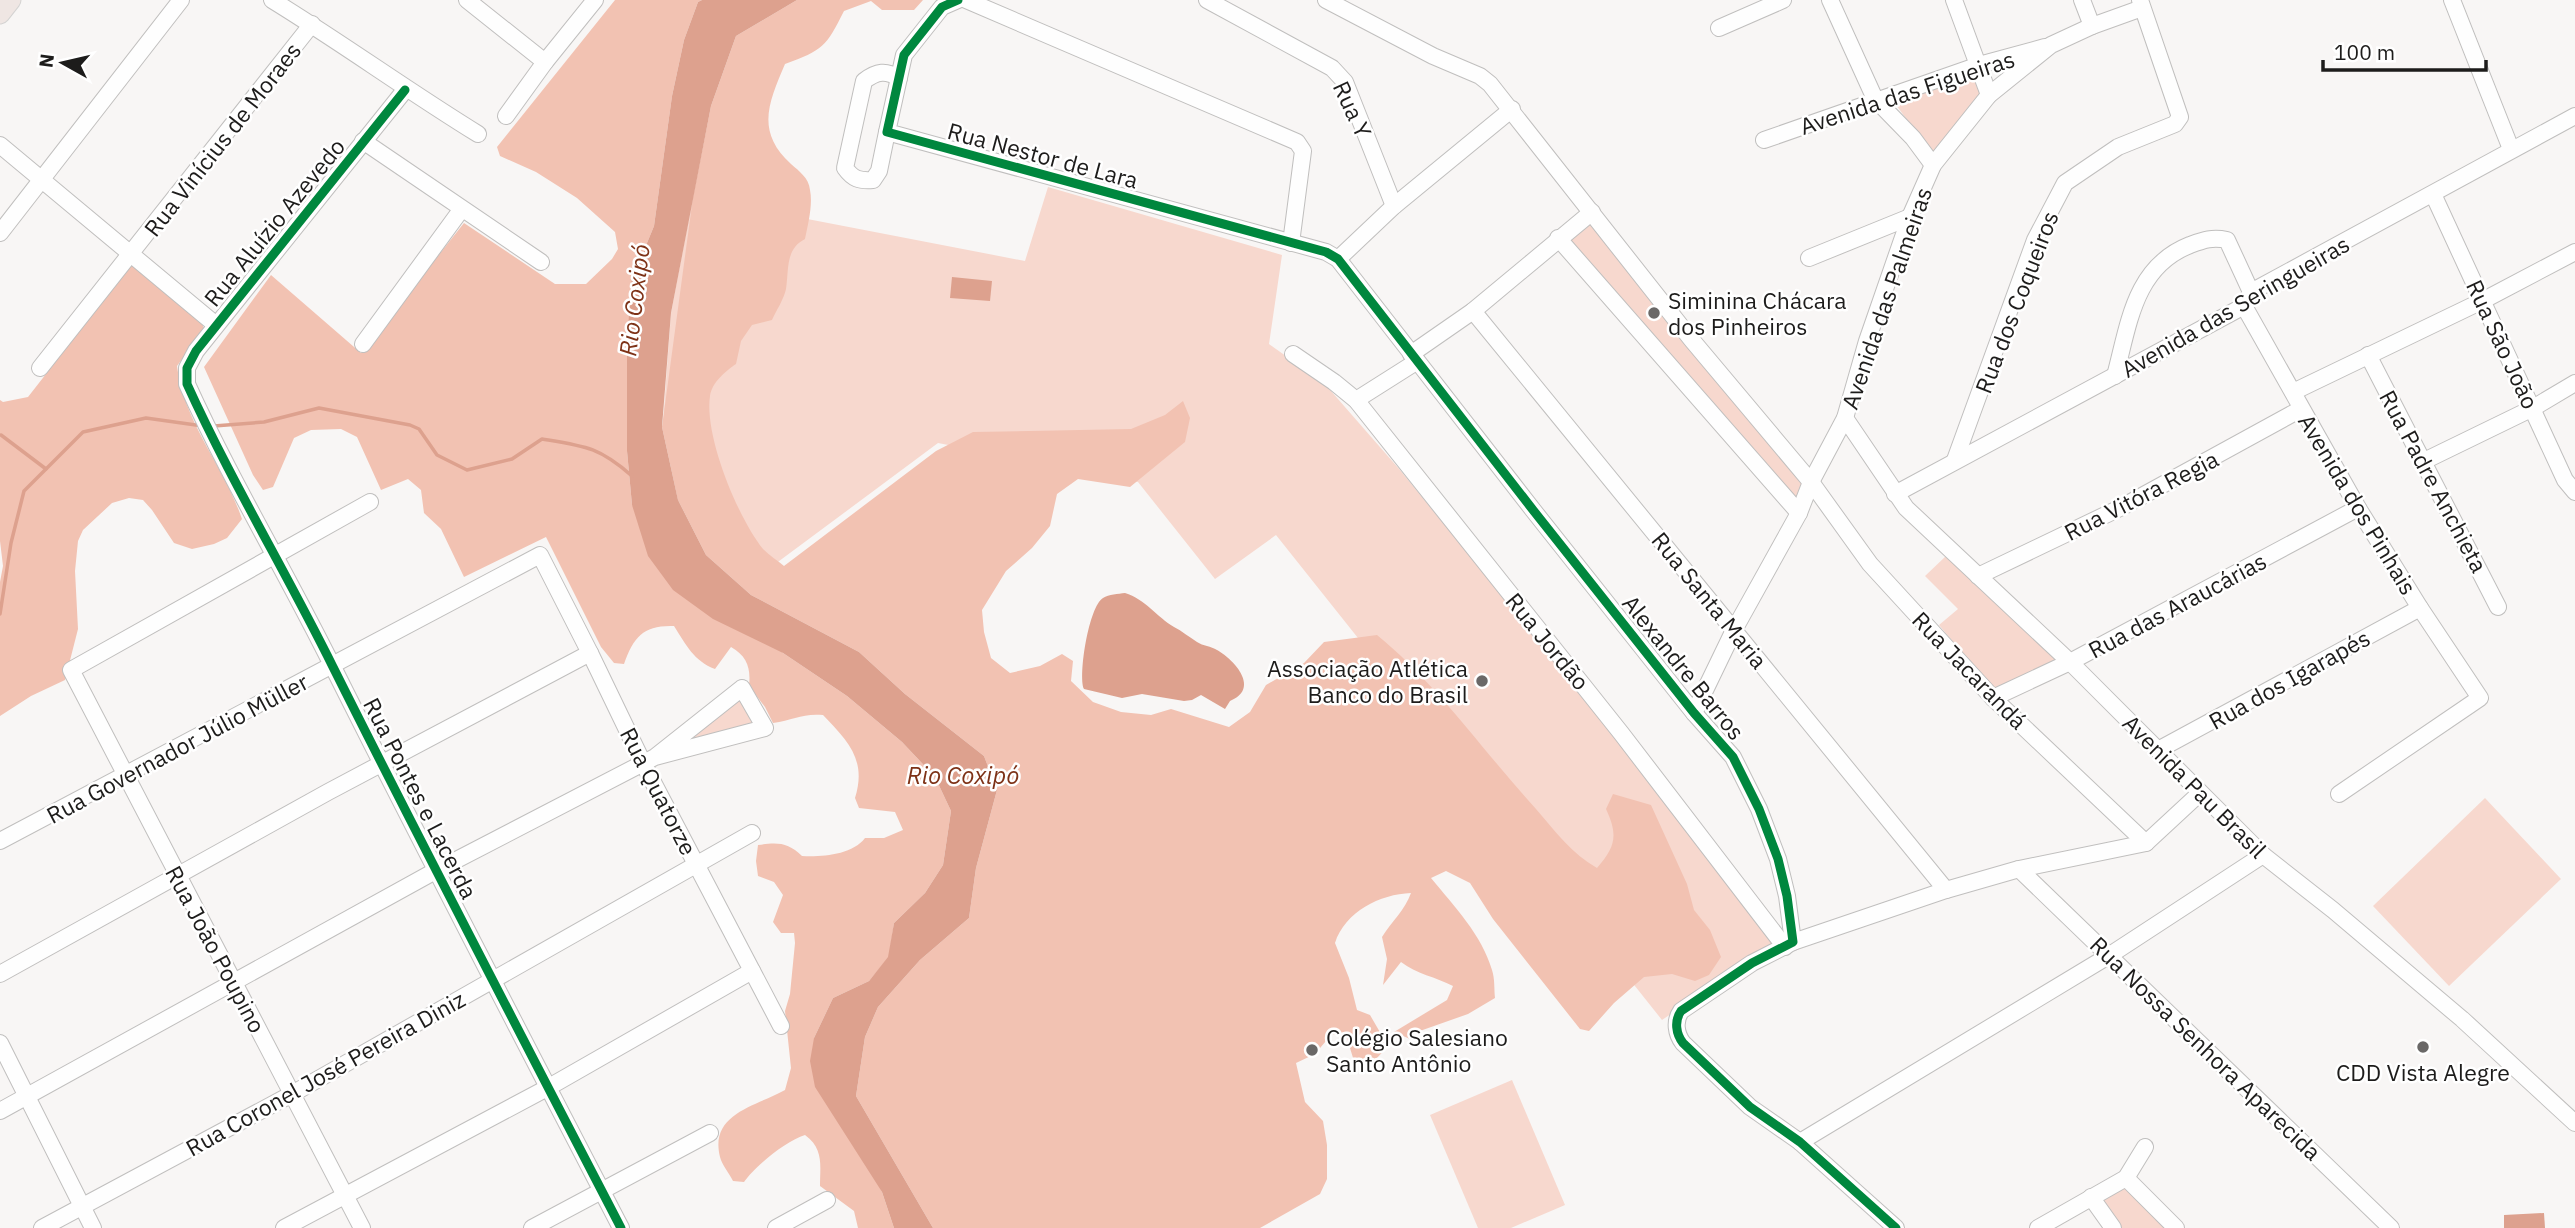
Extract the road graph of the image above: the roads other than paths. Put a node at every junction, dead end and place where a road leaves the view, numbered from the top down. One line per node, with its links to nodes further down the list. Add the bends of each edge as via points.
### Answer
1 (11, 0): 17 (main road)
2 (181, 0): 38 (street)
3 (272, 0): 16 (street)
4 (467, 0): 22 (street)
5 (595, 0): 22 (street)
6 (958, 0): 24 (street, via 942,7 905,55)
7 (966, 0): 46 (street, via 1297,142 1303,151)
8 (1207, 0): 40 (street, Rua Y, via 1332,68 1345,82)
9 (1326, 0): 28 (street, Rua Jacarandá, via 1480,76)
10 (1783, 0): 20 (street)
11 (1830, 0): 27 (street)
12 (1954, 0): 23 (street)
13 (2082, 0): 19 (street)
14 (2452, 0): 36 (street)
15 (2141, 4): 19 (street, Avenida das Palmeiras); 69 (street, Rua dos Coqueiros, via 2180,111 2178,121 2118,147 2065,183 2035,240)
16 (294, 5): 18 (street)
17 (0, 14)
18 (312, 24): 25 (street); 48 (street, Rua Vinícius de Moraes)
19 (2092, 26): 21 (street, Avenida das Palmeiras)
20 (1718, 28)
21 (2051, 46): 23 (street, Avenida das Figueiras); 26 (street, Avenida das Palmeiras)
22 (545, 62): 29 (street)
23 (1979, 65): 26 (street); 27 (street, Avenida das Figueiras)
24 (899, 78): 31 (street); 31 (street, via 881,72 864,81 845,168 852,177 873,180)
25 (405, 90): 32 (street); 34 (street, Rua Aluízio Azevedo)
26 (1989, 95): 37 (street, Avenida das Palmeiras)
27 (1875, 99): 33 (street, Avenida das Figueiras); 37 (street)
28 (1512, 109): 40 (street); 42 (street, Rua Jacarandá)
29 (506, 116)
30 (2575, 116): 36 (street, Avenida das Seringueiras)
31 (887, 132): 46 (street, Rua Nestor de Lara)
32 (478, 134)
33 (1764, 140)
34 (363, 141): 41 (street); 55 (street, Rua Aluízio Azevedo)
35 (0, 145): 38 (street)
36 (2511, 149): 39 (street, Avenida das Seringueiras)
37 (1933, 164): 43 (street, Avenida das Palmeiras)
38 (42, 181): 44 (street); 48 (street)
39 (2433, 194): 52 (street, Avenida das Seringueiras); 53 (street, Rua São João)
40 (1394, 206): 50 (street)
41 (461, 210): 51 (street); 56 (street)
42 (1592, 212): 45 (street); 71 (street, Rua Jacarandá)
43 (1910, 218): 49 (street); 68 (street, Avenida das Palmeiras)
44 (0, 233)
45 (1558, 238): 54 (street); 76 (street)
46 (1291, 243): 50 (street, Rua Nestor de Lara)
47 (2575, 252): 53 (street)
48 (132, 253): 55 (street); 60 (street, Rua Vinícius de Moraes)
49 (1809, 258)
50 (1338, 260): 59 (street, Alexandre Barros)
51 (541, 262)
52 (2247, 299): 61 (street, Avenida das Seringueiras); 61 (street, Avenida dos Pinhais, via 2227,240 2211,237 2177,251 2155,267 2141,287); 64 (street, Avenida dos Pinhais)
53 (2482, 301): 58 (street); 66 (street, Rua São João)
54 (1473, 311): 59 (street); 82 (street, Rua Santa Maria)
55 (216, 325): 63 (street, Rua Aluízio Azevedo, via 190,360)
56 (363, 344)
57 (1293, 354): 65 (street, Rua Jordão)
58 (2368, 355): 64 (street); 70 (street, Rua Padre Anchieta)
59 (1414, 358): 65 (street); 87 (street, Alexandre Barros)
60 (40, 368)
61 (2115, 376): 69 (street, Avenida das Seringueiras)
62 (2575, 383): 66 (street)
63 (187, 384): 78 (street, Rua Pontes e Lacerda)
64 (2293, 392): 67 (street, Avenida dos Pinhais)
65 (1356, 400): 103 (street, Rua Jordão)
66 (2533, 408): 70 (street); 72 (street, Rua São João, via 2565,480)
67 (2301, 409): 75 (street, Avenida dos Pinhais); 79 (street, Rua Vitóra Regia, via 2122,507)
68 (1845, 418): 71 (street, Avenida das Palmeiras); 73 (street, Avenida Pau Brasil)
69 (1955, 460): 73 (street, Avenida das Seringueiras)
70 (2422, 462): 80 (street, Rua Padre Anchieta)
71 (1811, 482): 76 (street, Avenida das Palmeiras); 86 (street, Rua Jacarandá, via 1870,564)
72 (2575, 492)
73 (1895, 494): 79 (street, Avenida Pau Brasil)
74 (370, 502): 78 (street)
75 (2358, 508): 81 (street, Avenida dos Pinhais); 84 (street, Rua das Araucárias)
76 (1799, 513): 82 (street, Avenida das Palmeiras)
77 (540, 555): 83 (street, Rua Quatorze); 85 (street, Rua Governador Júlio Müller)
78 (273, 556): 85 (street, Rua Pontes e Lacerda); 91 (street, Rua João Poupino, via 71,670)
79 (1978, 576): 84 (street, Avenida Pau Brasil)
80 (2498, 607)
81 (2420, 608): 88 (street, Rua dos Igarapés); 93 (street, Avenida dos Pinhais, via 2480,698)
82 (1734, 630): 87 (street, Avenida das Palmeiras); 102 (street, Rua Santa Maria)
83 (590, 653): 89 (street, Rua Quatorze); 90 (street)
84 (2070, 662): 86 (street, Rua das Araucárias); 88 (street, Avenida Pau Brasil)
85 (333, 666): 90 (street, Rua Pontes e Lacerda); 91 (street, Rua Governador Júlio Müller)
86 (1993, 698): 96 (street, Rua Jacarandá)
87 (1694, 713): 103 (street, Alexandre Barros, via 1733,757 1759,809 1787,896)
88 (2158, 750): 92 (street, Avenida Pau Brasil)
89 (649, 760): 89 (street, via 742,688 765,728 667,754); 98 (street, Rua Quatorze); 100 (street)
90 (381, 764): 100 (street, Rua Pontes e Lacerda); 101 (street)
91 (126, 776): 95 (street, Rua Governador Júlio Müller); 101 (street, Rua João Poupino)
92 (2200, 793): 96 (street); 97 (street, Avenida Pau Brasil)
93 (2339, 794)
94 (752, 833): 98 (street, Rua Coronel José Pereira Diniz)
95 (0, 841)
96 (2146, 843): 99 (street)
97 (2263, 855): 104 (street); 115 (street, Avenida Pau Brasil, via 2462,1019)
98 (697, 865): 105 (street, Rua Quatorze); 107 (street, Rua Coronel José Pereira Diniz)
99 (2020, 869): 102 (street); 104 (street, Rua Nossa Senhora Aparecida)
100 (437, 870): 107 (street, Rua Pontes e Lacerda); 108 (street)
101 (179, 877): 106 (street); 108 (street, Rua João Poupino)
102 (1946, 890): 103 (street)
103 (1789, 944): 117 (street, via 1681,1011 1676,1027 1683,1043 1750,1107)
104 (2110, 956): 117 (street); 136 (street, Rua Nossa Senhora Aparecida)
105 (752, 971): 109 (street, Rua Quatorze); 111 (street)
106 (0, 974)
107 (493, 980): 111 (street, Rua Pontes e Lacerda); 112 (street, Rua Coronel José Pereira Diniz)
108 (233, 981): 112 (street, Rua João Poupino); 113 (street)
109 (781, 1026)
110 (0, 1044): 113 (street)
111 (550, 1087): 120 (street, Rua Pontes e Lacerda); 121 (street)
112 (292, 1094): 121 (street, Rua João Poupino); 124 (street, Rua Coronel José Pereira Diniz)
113 (28, 1097): 114 (street); 124 (street)
114 (0, 1111)
115 (2575, 1123)
116 (710, 1133): 120 (street)
117 (1800, 1142): 133 (street)
118 (2145, 1147): 119 (street)
119 (2126, 1178): 122 (street); 125 (street)
120 (601, 1190): 130 (street); 131 (street, Rua Pontes e Lacerda)
121 (345, 1195): 128 (street); 129 (street, Rua João Poupino)
122 (2091, 1197): 134 (street); 135 (street)
123 (827, 1200): 132 (street)
124 (82, 1206): 126 (street, Rua Coronel José Pereira Diniz); 127 (street)
125 (2173, 1227)
126 (42, 1228)
127 (93, 1228)
128 (284, 1228)
129 (362, 1228)
130 (532, 1228)
131 (621, 1228)
132 (776, 1228)
133 (1896, 1228)
134 (2038, 1228)
135 (2113, 1228)
136 (2391, 1228)

